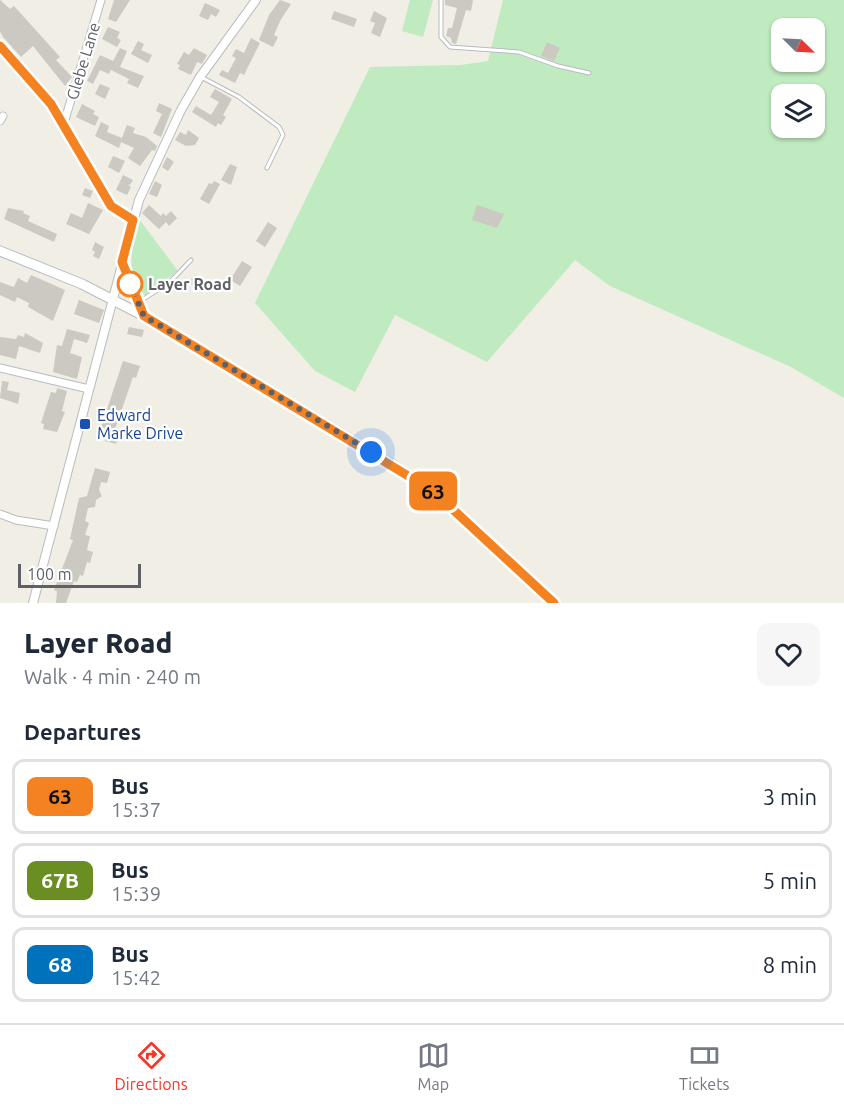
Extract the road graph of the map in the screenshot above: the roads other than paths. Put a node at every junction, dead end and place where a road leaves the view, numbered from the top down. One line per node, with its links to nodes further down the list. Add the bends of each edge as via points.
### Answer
1 (101, 0): 7 (street, Glebe Lane)
2 (256, 0): 6 (street)
3 (441, 0): 5 (lane, via 441,37 450,47 519,52)
4 (0, 46): 7 (street)
5 (589, 73)
6 (200, 77): 8 (lane, via 239,97 279,127 283,135); 9 (street, via 167,139)
7 (64, 123): 9 (street, via 111,206)
8 (267, 168)
9 (133, 220): 12 (street)
10 (0, 251): 13 (main road)
11 (190, 260): 14 (lane, via 171,281)
12 (122, 262): 13 (street); 14 (street)
13 (111, 299): 15 (main road); 17 (street, via 113,306)
14 (138, 303): 15 (street)
15 (144, 316): 21 (main road, via 433,491)
16 (0, 368): 17 (street)
17 (89, 389): 19 (street)
18 (0, 514): 19 (street)
19 (54, 526): 20 (street)
20 (33, 603)
21 (554, 603)

